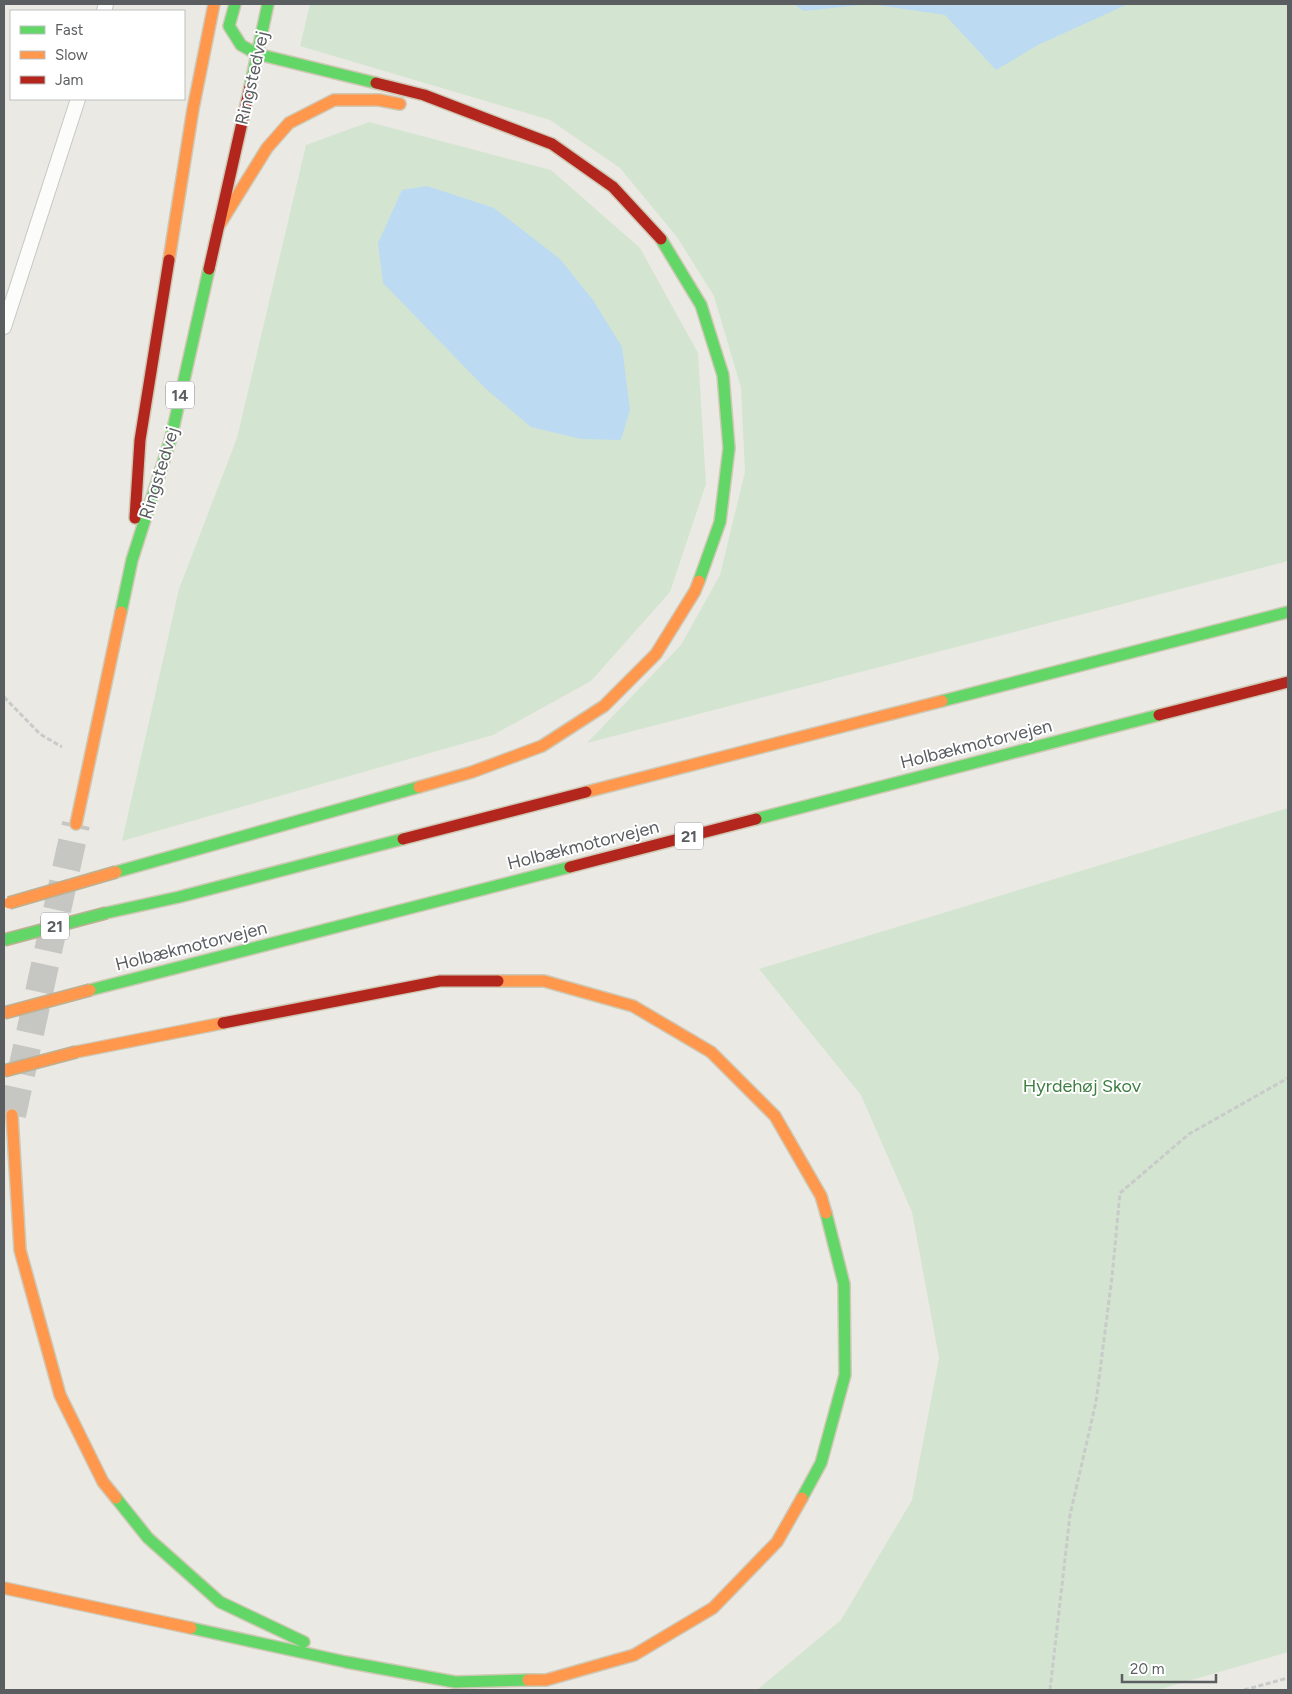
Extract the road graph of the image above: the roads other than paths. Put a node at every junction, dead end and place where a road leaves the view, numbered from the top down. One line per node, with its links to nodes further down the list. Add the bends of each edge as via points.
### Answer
1 (214, 4): 9 (main road, via 193,109 140,440)
2 (235, 4): 4 (main road, via 230,26 240,45)
3 (268, 4): 4 (main road, Ringstedvej / 14)
4 (257, 54): 6 (main road, via 424,95); 7 (main road, Ringstedvej / 14)
5 (78, 100): 8 (lane)
6 (476, 115): 7 (main road, via 379,100 334,100 289,123 267,148); 13 (main road, bridge, via 552,144 613,187 663,241 700,305 723,375 729,448 720,522 695,591 649,660 604,706 542,746 472,772)
7 (218, 227): 9 (main road, Ringstedvej / 14, via 171,438)
8 (4, 327)
9 (132, 560): 12 (main road, Ringstedvej / 14)
10 (1288, 612): 14 (main road, 21, bridge)
11 (1288, 682): 15 (main road, Holbækmotorvejen / 21, bridge)
12 (76, 824)
13 (6, 904)
14 (4, 940)
15 (4, 1013)
16 (4, 1071): 19 (main road, bridge, via 76,1052 440,981 544,981 632,1006 711,1052 775,1116 821,1196 844,1284 844,1374 824,1454 777,1542 713,1608 634,1655 546,1680 455,1682)
17 (12, 1115): 19 (main road, via 20,1250 60,1395 103,1482 148,1538 220,1602)
18 (4, 1588): 19 (main road)
19 (346, 1662)

